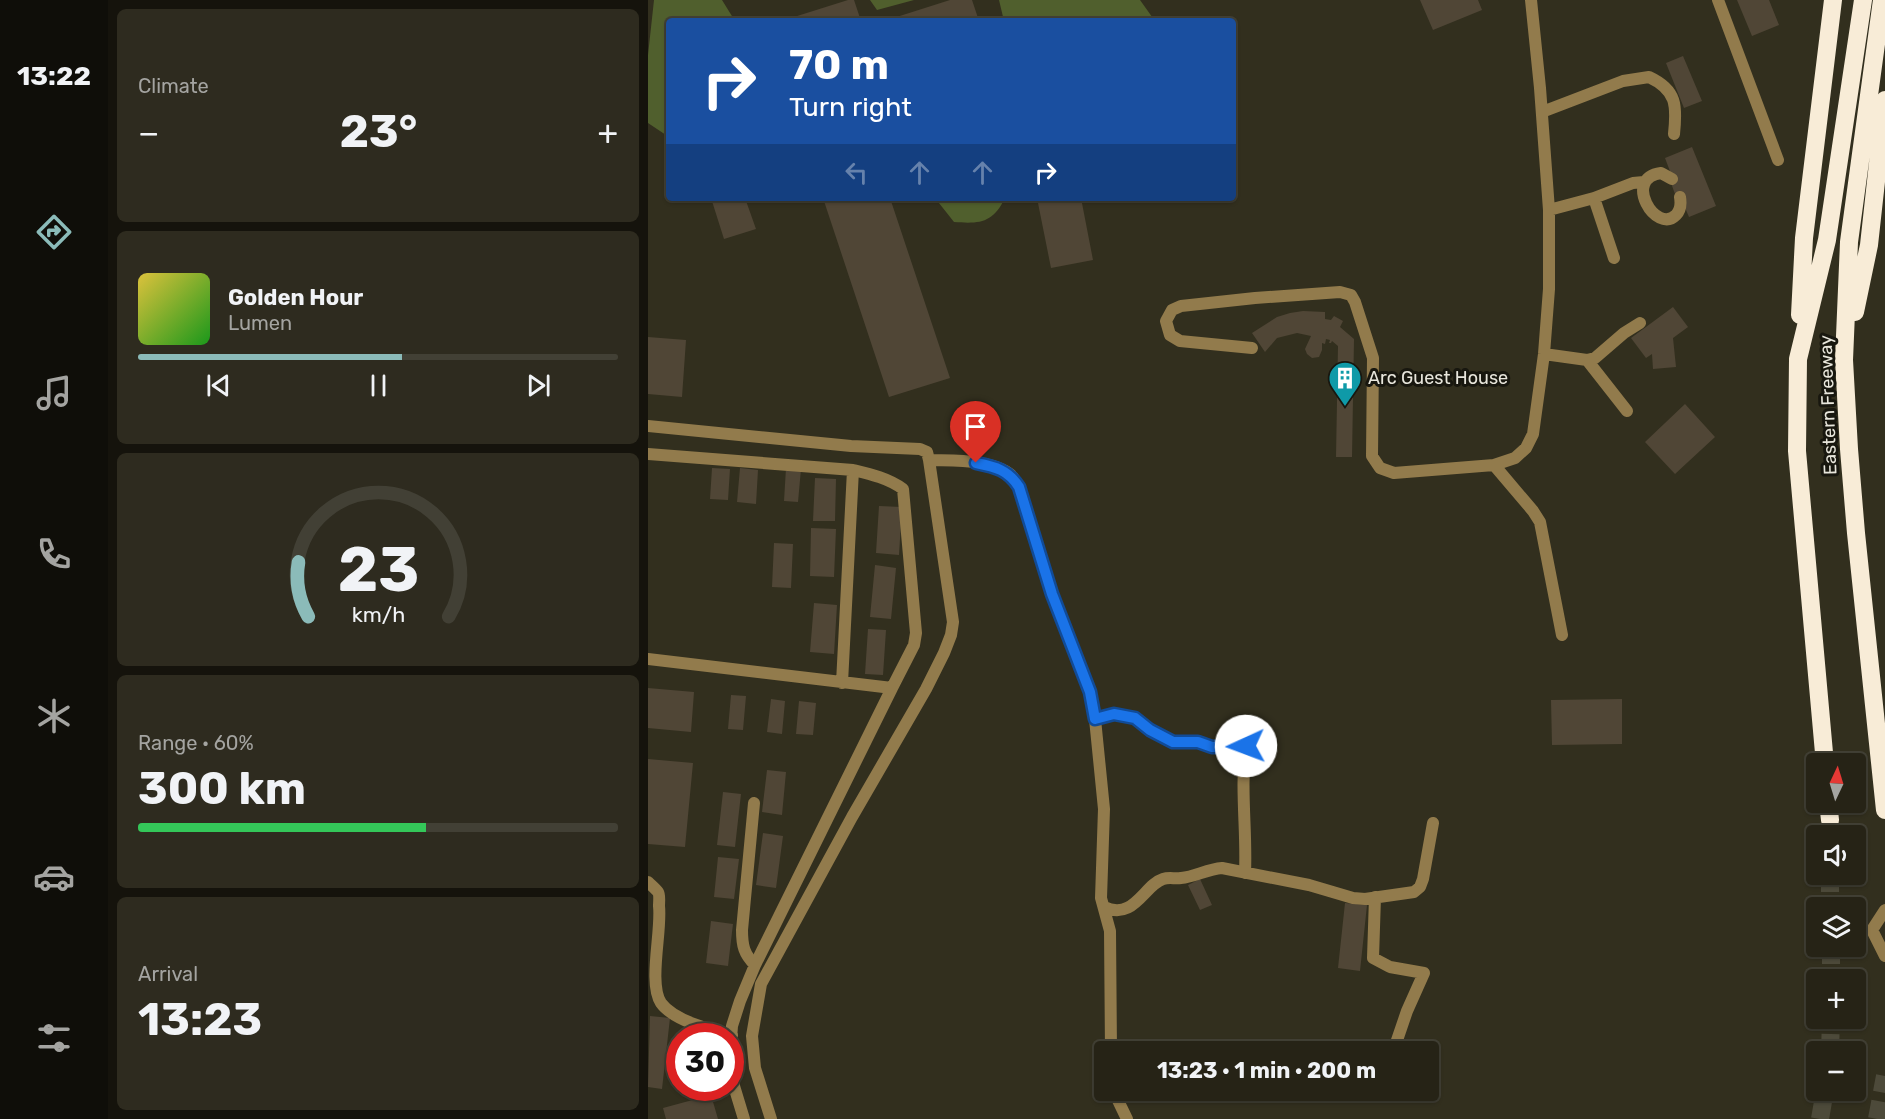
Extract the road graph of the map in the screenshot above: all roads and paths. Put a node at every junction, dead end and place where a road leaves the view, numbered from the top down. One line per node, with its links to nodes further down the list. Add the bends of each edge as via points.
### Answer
1 (1531, 0): 7 (street)
2 (1718, 0): 9 (street)
3 (1833, 0): 19 (highway, via 1804,238)
4 (1863, 0): 19 (highway, Eastern Freeway, via 1827,240)
5 (1882, 0): 21 (highway, Eastern Freeway, via 1849,242)
6 (1885, 100): 21 (highway, via 1869,245)
7 (1542, 111): 8 (street, via 1623,81 1649,77 1666,87 1674,99); 14 (street)
8 (1674, 134)
9 (1778, 160)
10 (1671, 179): 11 (street, via 1661,173 1647,177)
11 (1644, 182): 12 (street, via 1650,209 1663,220 1680,210); 13 (street)
12 (1680, 197)
13 (1594, 198): 14 (street); 15 (street)
14 (1549, 210): 18 (street)
15 (1614, 258)
16 (1640, 323): 20 (street)
17 (1252, 348): 26 (street, via 1180,341 1170,335 1166,321 1172,310 1181,306 1255,297 1340,292 1351,295 1372,358 1374,462 1394,473)
18 (1544, 354): 20 (street); 26 (street, via 1533,434 1515,458)
19 (1798, 359): 33 (highway, Eastern Freeway, via 1797,451)
20 (1587, 360): 22 (street)
21 (1844, 360): 35 (highway, Eastern Freeway, via 1856,533)
22 (1627, 411)
23 (648, 426): 25 (street, via 851,446 920,448 927,452)
24 (648, 454): 27 (street)
25 (929, 460): 32 (street, via 993,466 1011,475 1019,487 1052,594 1090,692); 51 (street, via 953,622 951,635 926,689 761,984 752,1036 754,1068)
26 (1494, 465): 28 (street, via 1540,522)
27 (853, 470): 30 (street); 31 (street, via 903,489 916,633)
28 (1562, 634)
29 (648, 658): 30 (street)
30 (842, 683): 31 (street)
31 (892, 688): 43 (street)
32 (1095, 719): 37 (street, via 1114,714 1135,718 1173,742 1246,746); 40 (street, via 1104,809)
33 (1824, 753)
34 (754, 803): 43 (street, via 742,938 745,956)
35 (1885, 810)
36 (1433, 823): 39 (street, via 1420,887 1414,892)
37 (1245, 873): 39 (street, via 1353,898); 40 (street, via 1213,869 1182,879 1165,878 1123,909)
38 (648, 882): 44 (street, via 658,892 661,919 656,993 661,1004)
39 (1375, 897): 47 (street, via 1373,958 1390,967 1424,973)
40 (1104, 907): 46 (street, via 1110,931)
41 (1885, 910): 42 (street, via 1872,930)
42 (1885, 956)
43 (755, 965): 45 (street)
44 (693, 1023)
45 (733, 1023)
46 (1111, 1041)
47 (1397, 1041)
48 (739, 1101): 50 (street)
49 (1118, 1101): 52 (street)
50 (744, 1119)
51 (771, 1119)
52 (1127, 1119)

